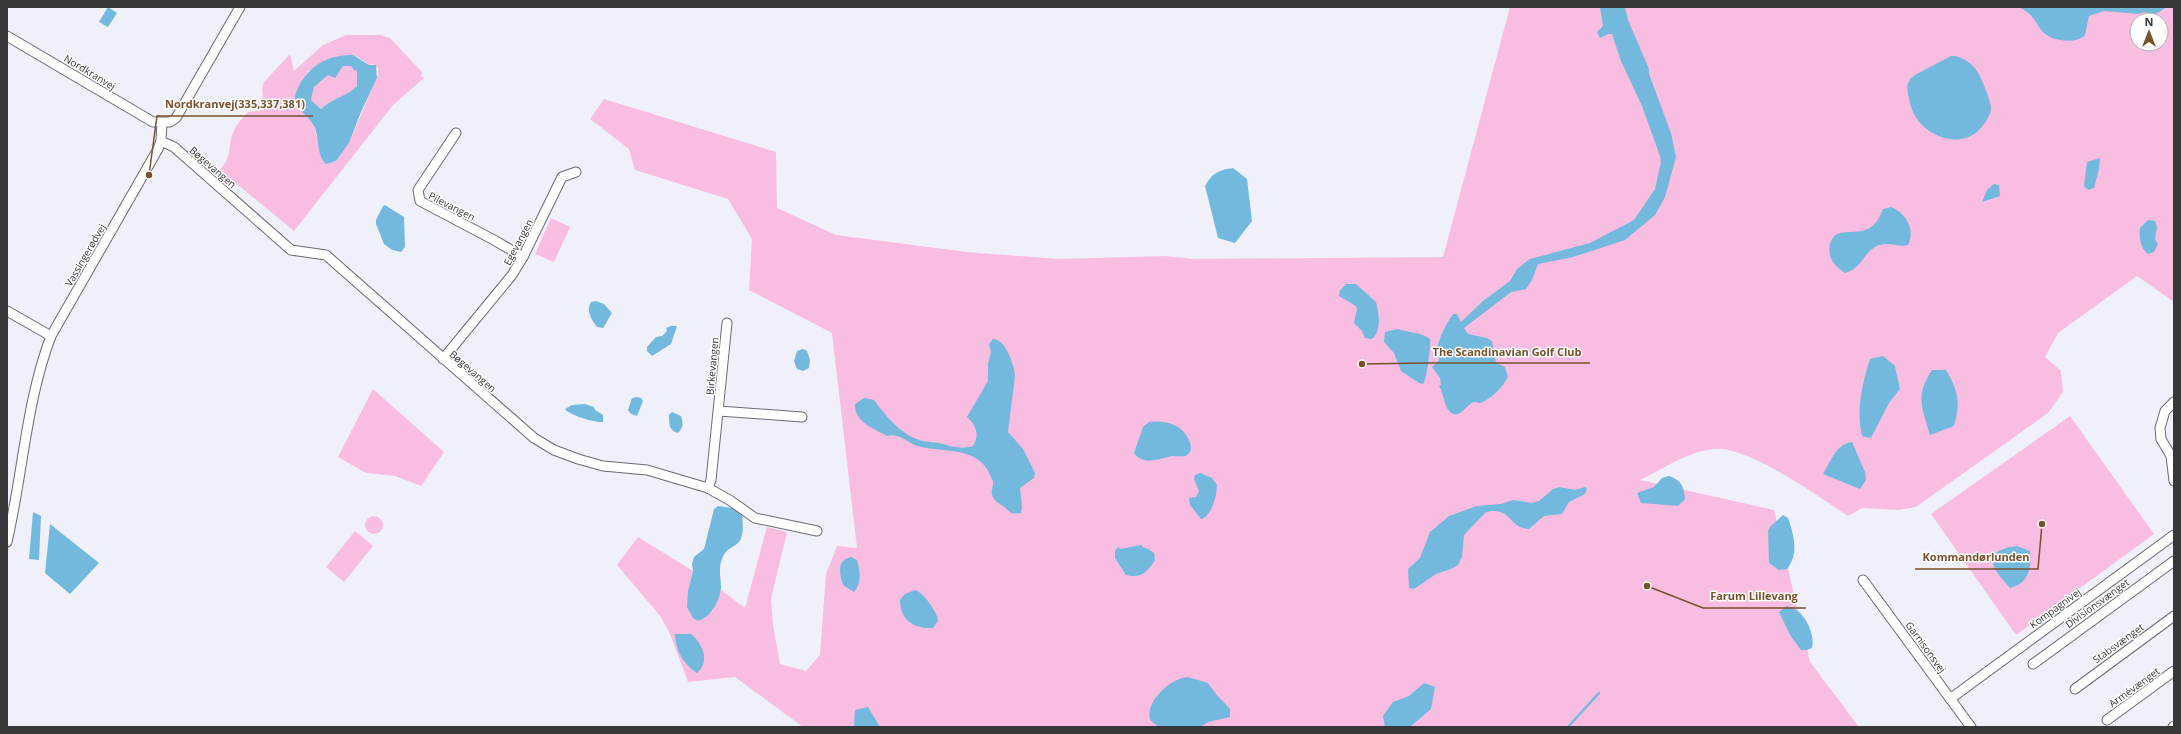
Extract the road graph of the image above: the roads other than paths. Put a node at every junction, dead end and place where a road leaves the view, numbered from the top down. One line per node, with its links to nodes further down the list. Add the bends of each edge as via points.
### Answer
1 (240, 7): 3 (street, via 176,118)
2 (7, 36): 3 (street, Nordkranvej, via 153,122)
3 (162, 123): 5 (street, Vassingerødvej)
4 (456, 133): 7 (street, Pilevangen, via 418,190 420,201)
5 (161, 141): 10 (street, Vassingerødvej); 11 (street, Bøgevangen, via 174,146 291,250 326,255)
6 (576, 172): 7 (street, Egevangen, via 562,177)
7 (523, 257): 11 (street, Egevangen, via 512,275)
8 (7, 311): 10 (street)
9 (727, 323): 13 (street, Birkevangen)
10 (51, 336): 19 (street, Vassingerødvej, via 40,365 32,402)
11 (443, 359): 16 (street, Bøgevangen, via 534,438 554,450 603,466 647,470)
12 (2174, 402): 15 (street, via 2165,411 2160,428 2161,439 2171,456)
13 (719, 411): 14 (street); 16 (street, Birkevangen)
14 (802, 417)
15 (2174, 481)
16 (708, 488): 17 (street, Bøgevangen, via 731,500 755,518)
17 (817, 531)
18 (2173, 536): 26 (street, Kompagnivej)
19 (7, 542)
20 (2174, 561): 23 (street, Divisionsvænget)
21 (1864, 580): 26 (street, Garnisonsvej)
22 (2174, 616): 25 (street, Stabsvænget)
23 (2033, 664)
24 (2174, 671): 27 (street, Armévænget)
25 (2075, 688)
26 (1950, 699): 28 (street, Garnisonsvej)
27 (2107, 720)
28 (1971, 727)

